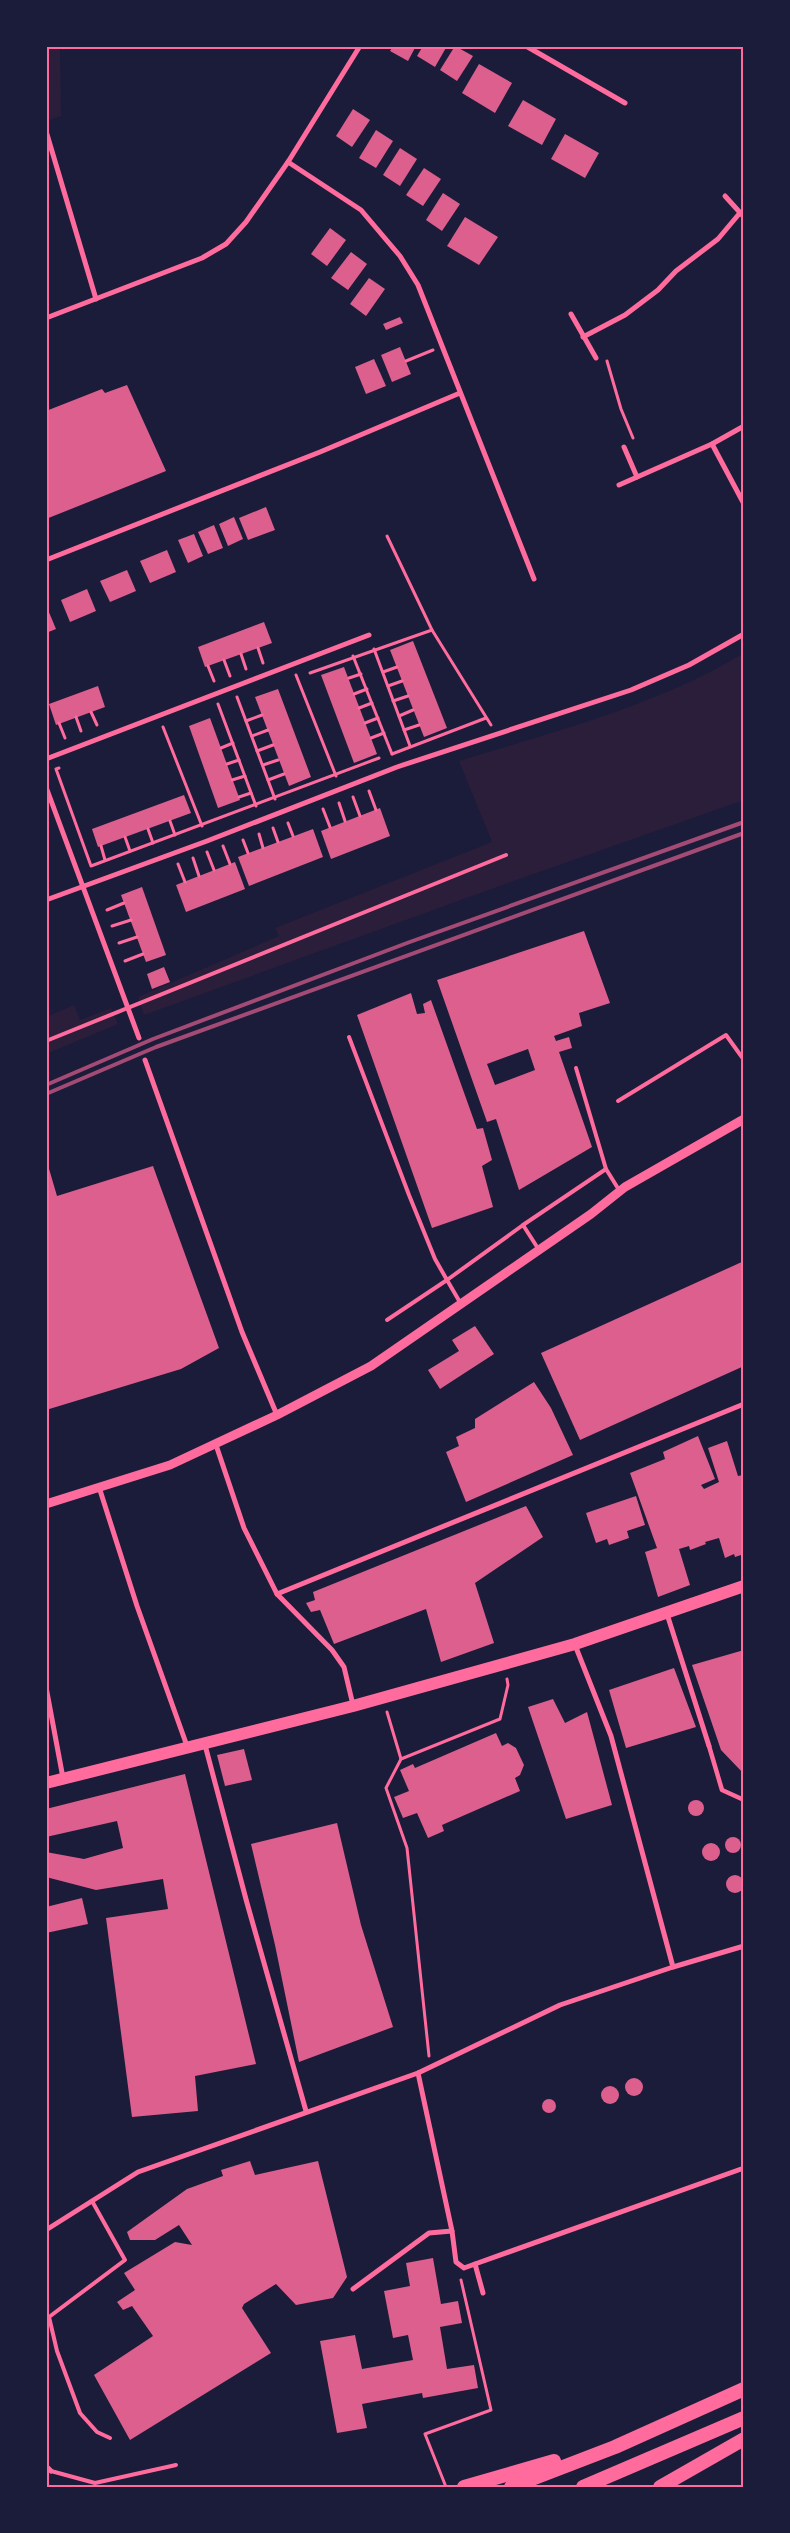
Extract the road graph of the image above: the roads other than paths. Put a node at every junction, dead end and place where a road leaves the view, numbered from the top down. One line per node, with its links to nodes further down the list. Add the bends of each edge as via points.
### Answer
1 (360, 46): 5 (street)
2 (526, 46): 3 (street)
3 (626, 103)
4 (46, 131): 8 (street)
5 (288, 162): 8 (street, via 246,222 226,244 202,258); 13 (street, via 361,210 400,256 418,285)
6 (725, 196): 7 (street)
7 (742, 216): 11 (street, via 626,315)
8 (96, 299): 10 (street)
9 (571, 314): 11 (street)
10 (46, 318)
11 (584, 336): 12 (street)
12 (596, 358)
13 (460, 393): 20 (street); 21 (street)
14 (744, 426): 15 (street)
15 (712, 444): 17 (street); 19 (street)
16 (624, 447): 17 (street)
17 (638, 477): 18 (street)
18 (619, 485)
19 (744, 504)
20 (46, 560)
21 (534, 579)
22 (744, 634): 27 (street, via 689,665 631,690 415,760 207,841)
23 (369, 635): 24 (street)
24 (46, 759)
25 (46, 788): 27 (street)
26 (506, 855): 29 (lane)
27 (83, 885): 28 (street); 29 (street)
28 (46, 900)
29 (128, 1008): 31 (street); 32 (lane)
30 (349, 1037): 42 (lane, via 409,1196)
31 (139, 1038)
32 (46, 1041)
33 (146, 1060): 46 (street, via 242,1332)
34 (744, 1060): 36 (lane, via 726,1035)
35 (576, 1068): 38 (lane)
36 (618, 1102)
37 (744, 1119): 39 (street)
38 (606, 1169): 39 (lane); 40 (lane)
39 (620, 1192): 41 (street)
40 (523, 1225): 41 (lane); 42 (lane)
41 (539, 1250): 43 (street)
42 (447, 1280): 43 (lane); 44 (lane)
43 (462, 1304): 46 (street, via 371,1366)
44 (387, 1320)
45 (744, 1404): 51 (street)
46 (277, 1415): 47 (street)
47 (216, 1444): 48 (street, via 170,1465); 51 (street, via 244,1528)
48 (99, 1487): 49 (street); 57 (street)
49 (46, 1504)
50 (744, 1586): 52 (main road)
51 (277, 1594): 55 (street, via 332,1650 344,1667)
52 (666, 1614): 53 (main road); 58 (street)
53 (575, 1644): 55 (main road); 63 (street, via 611,1736)
54 (46, 1687): 59 (street)
55 (353, 1706): 56 (main road)
56 (204, 1742): 57 (main road); 65 (street)
57 (187, 1746): 59 (main road)
58 (709, 1746): 61 (street, via 722,1790)
59 (64, 1779): 60 (main road)
60 (46, 1783)
61 (744, 1800)
62 (744, 1946): 63 (street)
63 (673, 1967): 64 (street, via 560,2005)
64 (418, 2073): 65 (street); 69 (street)
65 (306, 2111): 67 (street, via 138,2172)
66 (744, 2168): 70 (street)
67 (92, 2201): 68 (street); 76 (lane, via 126,2260 49,2317 57,2351 80,2413 97,2432)
68 (46, 2230)
69 (452, 2231): 70 (street, via 456,2262 464,2268); 71 (street, via 429,2233)
70 (475, 2264): 72 (street)
71 (353, 2289)
72 (483, 2292)
73 (744, 2389): 75 (highway)
74 (744, 2418): 83 (highway)
75 (640, 2436): 81 (highway); 82 (highway)
76 (110, 2438)
77 (744, 2439): 84 (highway)
78 (176, 2464): 80 (lane, via 95,2482)
79 (46, 2466): 80 (street)
80 (51, 2470)
81 (464, 2487)
82 (511, 2487)
83 (583, 2487)
84 (660, 2487)

